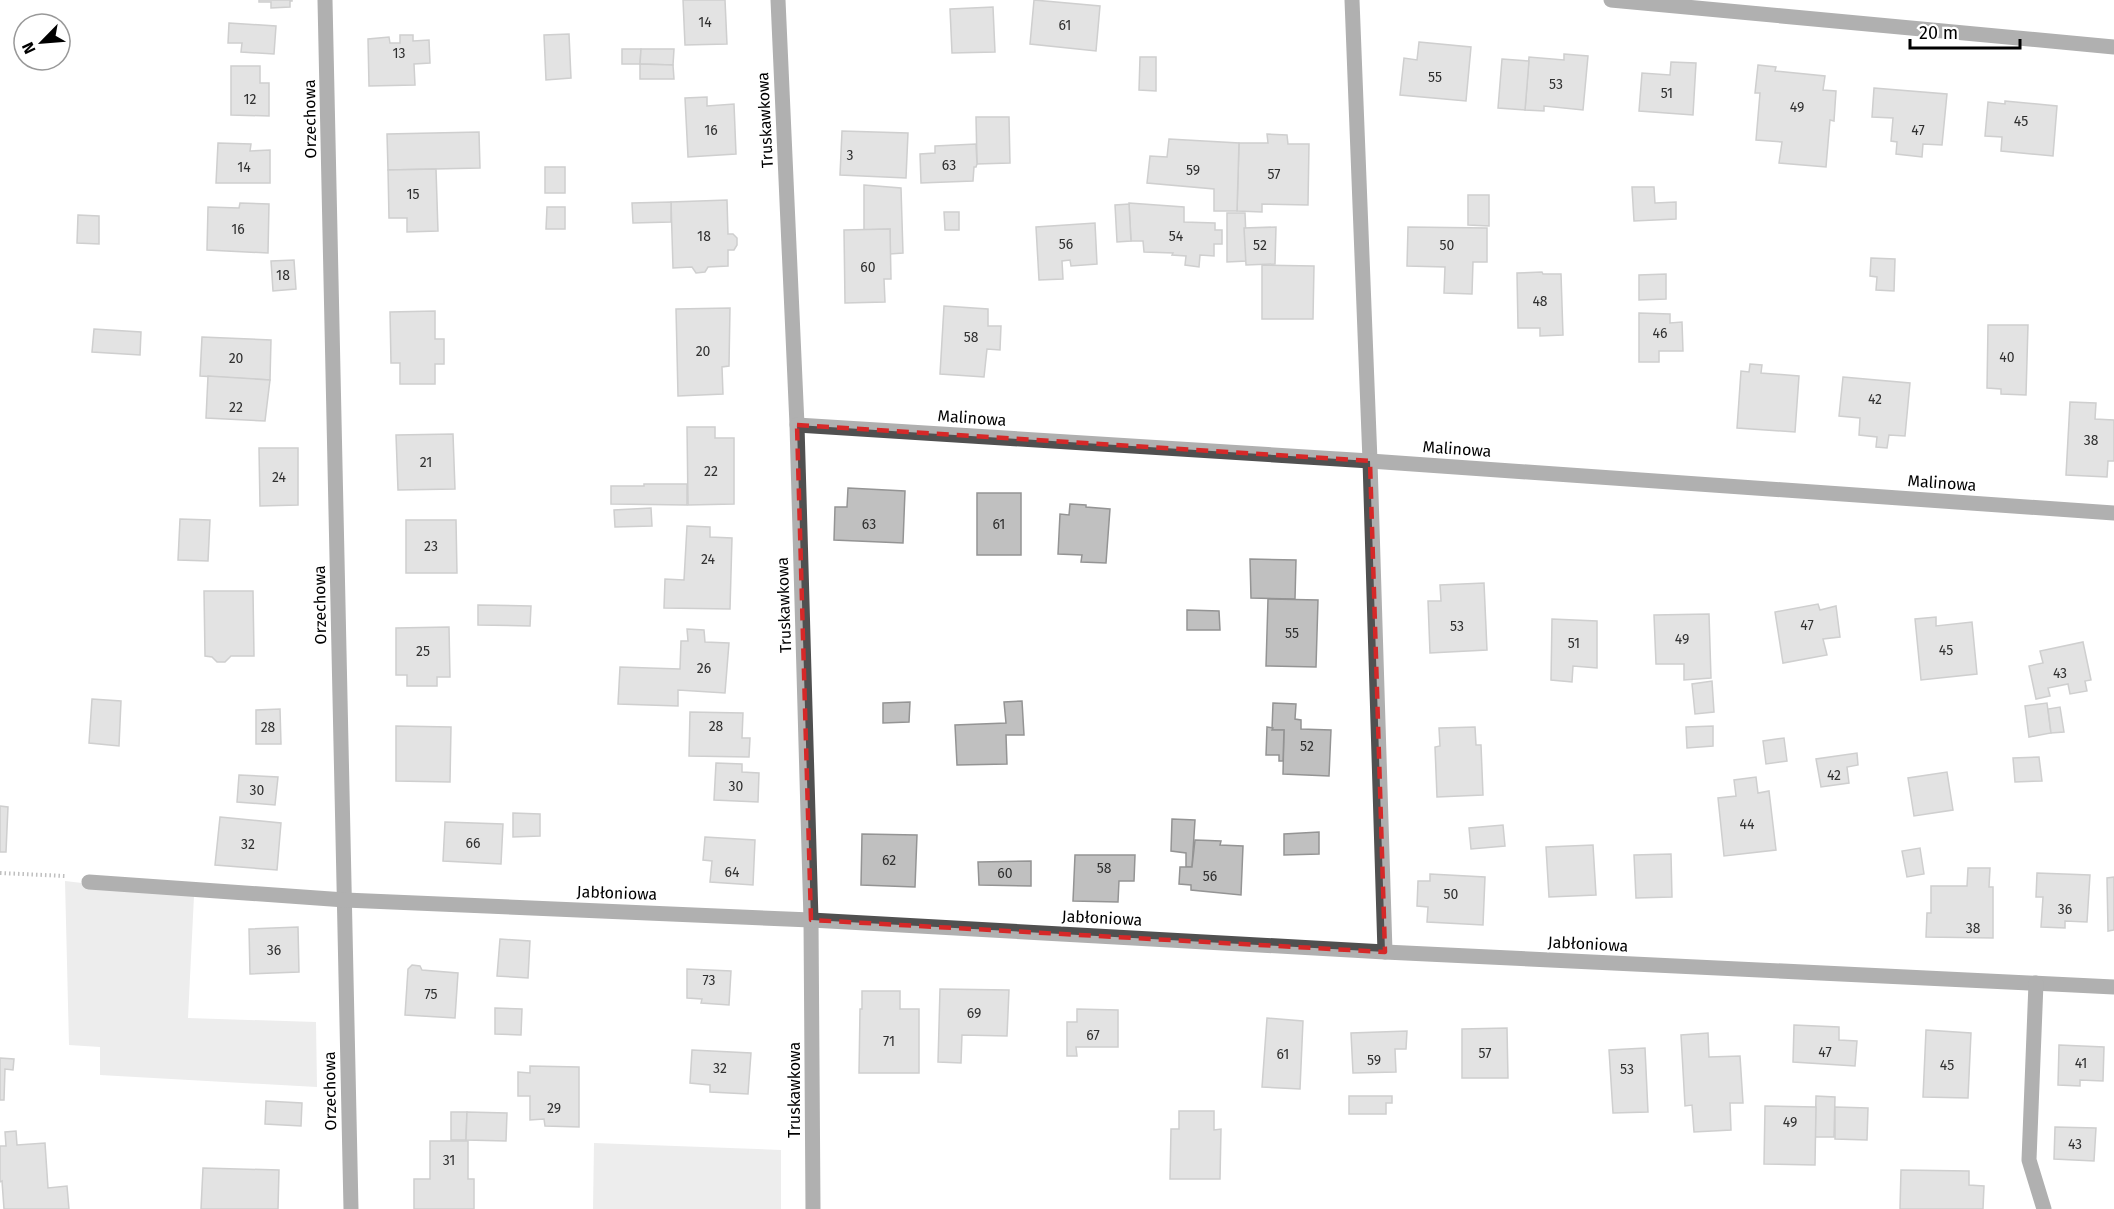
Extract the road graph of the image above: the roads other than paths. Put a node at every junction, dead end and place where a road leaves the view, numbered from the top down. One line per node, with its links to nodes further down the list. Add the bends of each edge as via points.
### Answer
1 (325, 0): 10 (street, Orzechowa)
2 (778, 0): 6 (street, Truskawkowa)
3 (1352, 0): 7 (street)
4 (1611, 0): 5 (street)
5 (2114, 46)
6 (797, 425): 7 (street, Malinowa); 11 (street, Truskawkowa)
7 (1370, 461): 8 (street, Malinowa); 12 (street)
8 (2114, 513)
9 (89, 882): 10 (street, Jabłoniowa)
10 (345, 900): 11 (street, Jabłoniowa); 15 (street, Orzechowa)
11 (811, 920): 12 (street, Jabłoniowa); 16 (street, Truskawkowa)
12 (1385, 952): 13 (street, Jabłoniowa)
13 (2036, 983): 14 (street, Jabłoniowa); 17 (street, via 2029,1160)
14 (2114, 987)
15 (351, 1209)
16 (813, 1209)
17 (2044, 1209)

